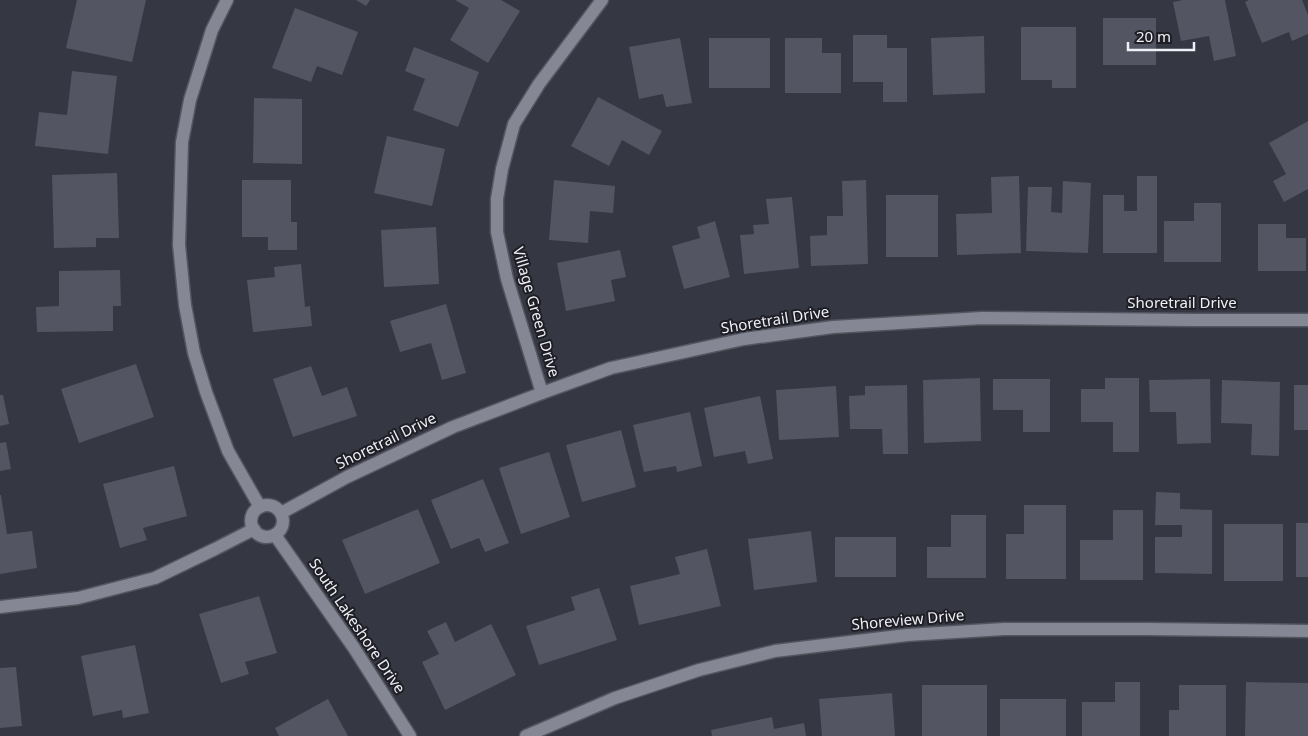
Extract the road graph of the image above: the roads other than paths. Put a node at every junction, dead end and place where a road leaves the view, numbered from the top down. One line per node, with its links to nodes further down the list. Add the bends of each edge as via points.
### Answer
1 (227, 0): 5 (street, via 212,30 190,100 182,142 179,245 185,305 194,353 206,392 228,451)
2 (602, 0): 4 (street, Village Green Drive, via 539,84 514,124 502,169 498,232 507,279)
3 (1308, 320): 4 (street, Shoretrail Drive, via 982,318 832,327 744,339 611,368)
4 (542, 393): 6 (street, Shoretrail Drive, via 453,427 347,477)
5 (260, 507): 6 (street, via 274,507); 7 (street, via 253,514)
6 (281, 513): 8 (street, via 283,526)
7 (254, 529): 8 (street, via 263,536); 9 (street, via 155,578 78,598)
8 (275, 535): 11 (street, South Lakeshore Drive, via 354,648)
9 (0, 607)
10 (1308, 631): 12 (street, Shoreview Drive, via 1004,629 907,635 775,650 699,670 615,698)
11 (410, 736)
12 (526, 736)

